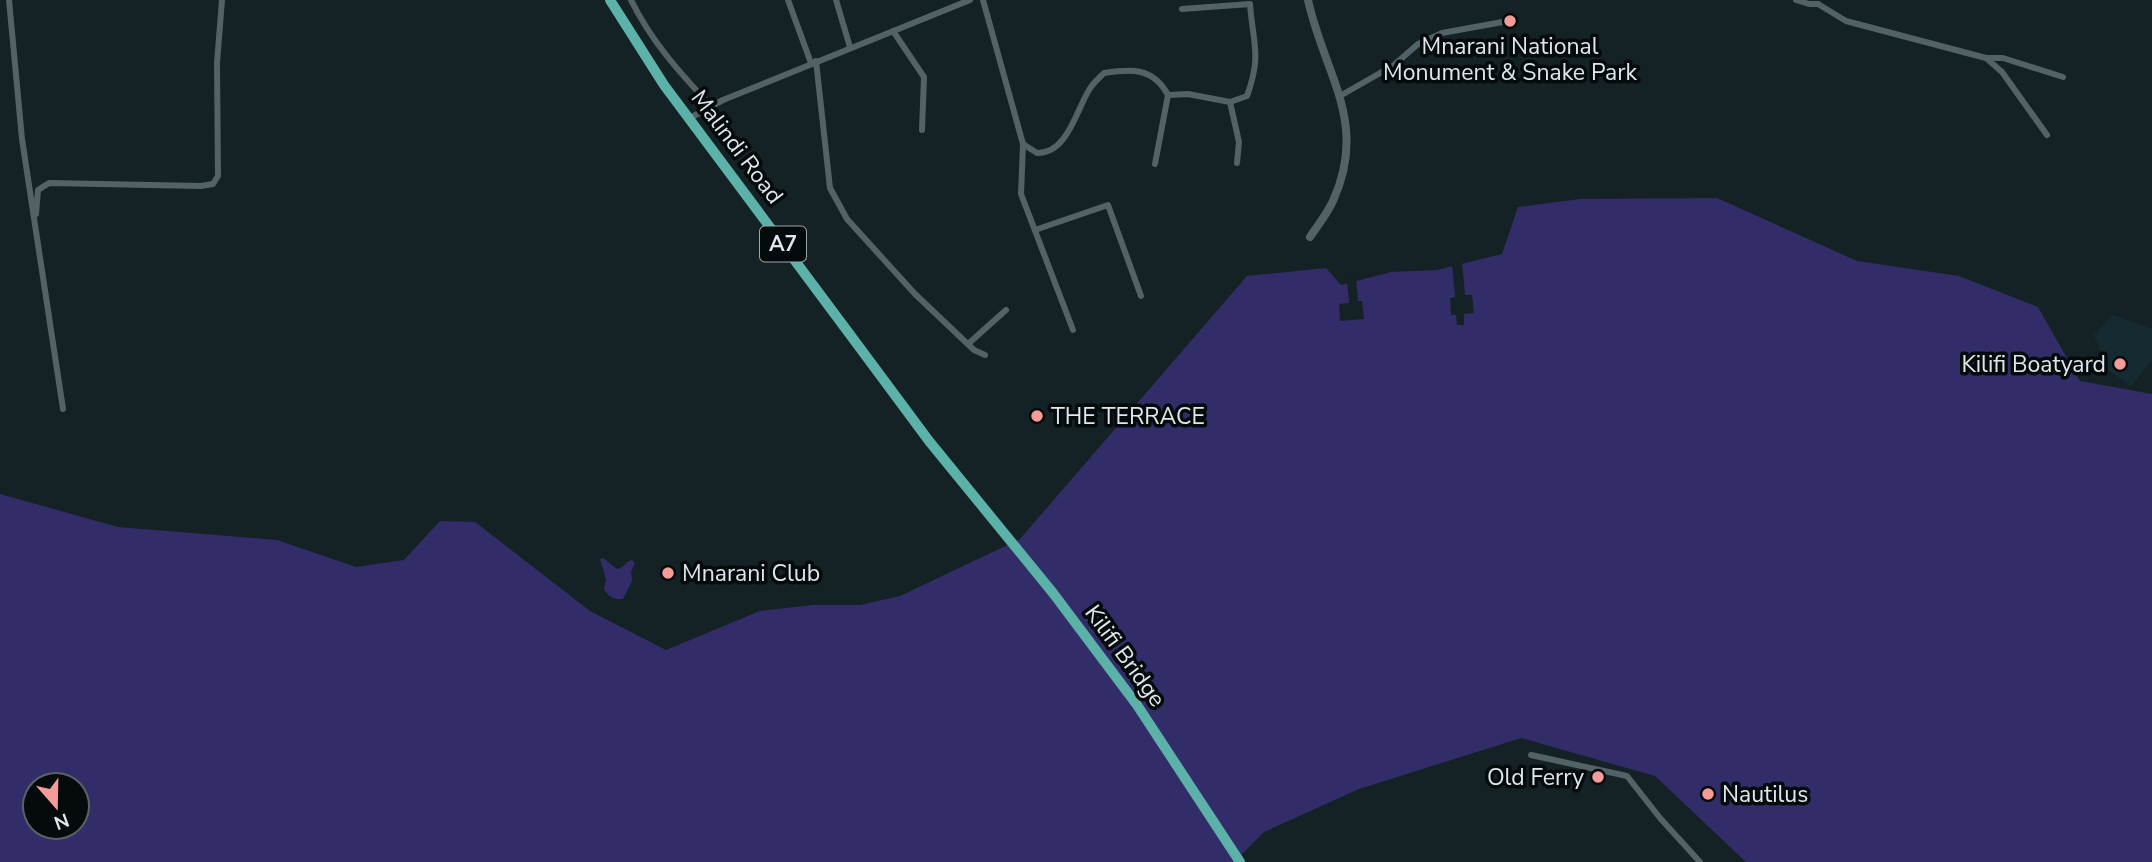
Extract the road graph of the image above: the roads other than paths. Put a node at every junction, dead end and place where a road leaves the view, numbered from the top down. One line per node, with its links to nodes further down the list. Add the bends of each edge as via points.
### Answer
1 (9, 0): 29 (street, via 22,139)
2 (222, 0): 29 (street, via 218,176 213,184 49,183 38,190)
3 (610, 0): 23 (highway, Malindi Road / A7, via 664,86)
4 (631, 0): 22 (street, via 674,67)
5 (788, 0): 17 (street)
6 (836, 0): 15 (street)
7 (970, 0): 14 (street)
8 (984, 0): 26 (street)
9 (1308, 0): 20 (street)
10 (1796, 0): 11 (street)
11 (1821, 2): 16 (street, via 1846,21)
12 (1182, 9): 21 (street, via 1250,4 1257,45 1255,72 1247,96)
13 (1508, 21): 20 (street, via 1442,33)
14 (893, 30): 15 (street); 24 (street, via 924,77)
15 (850, 47): 17 (street)
16 (1986, 58): 18 (street, via 2003,58); 25 (street, via 2002,72)
17 (813, 62): 22 (street); 35 (street, via 830,188 847,219)
18 (2063, 77)
19 (1168, 95): 21 (street); 26 (street, via 1163,86 1139,70 1104,73 1090,87 1064,137 1052,150 1037,153); 28 (street)
20 (1340, 96): 31 (street, via 1347,125 1346,160 1331,204)
21 (1230, 102): 27 (street, via 1239,142)
22 (711, 106): 23 (street)
23 (690, 118): 38 (highway, Malindi Road / A7)
24 (922, 130)
25 (2047, 135)
26 (1023, 144): 30 (street, via 1021,194)
27 (1237, 163)
28 (1155, 164)
29 (36, 227): 37 (street)
30 (1035, 230): 32 (street, via 1108,205); 34 (street)
31 (1310, 237)
32 (1142, 296)
33 (1006, 310): 35 (street)
34 (1073, 330)
35 (968, 344): 36 (street)
36 (985, 355)
37 (63, 409)
38 (963, 483): 40 (highway, Kilifi Bridge / A7, via 1137,705)
39 (1531, 755): 41 (street, via 1627,776)
40 (1240, 862)
41 (1700, 862)

